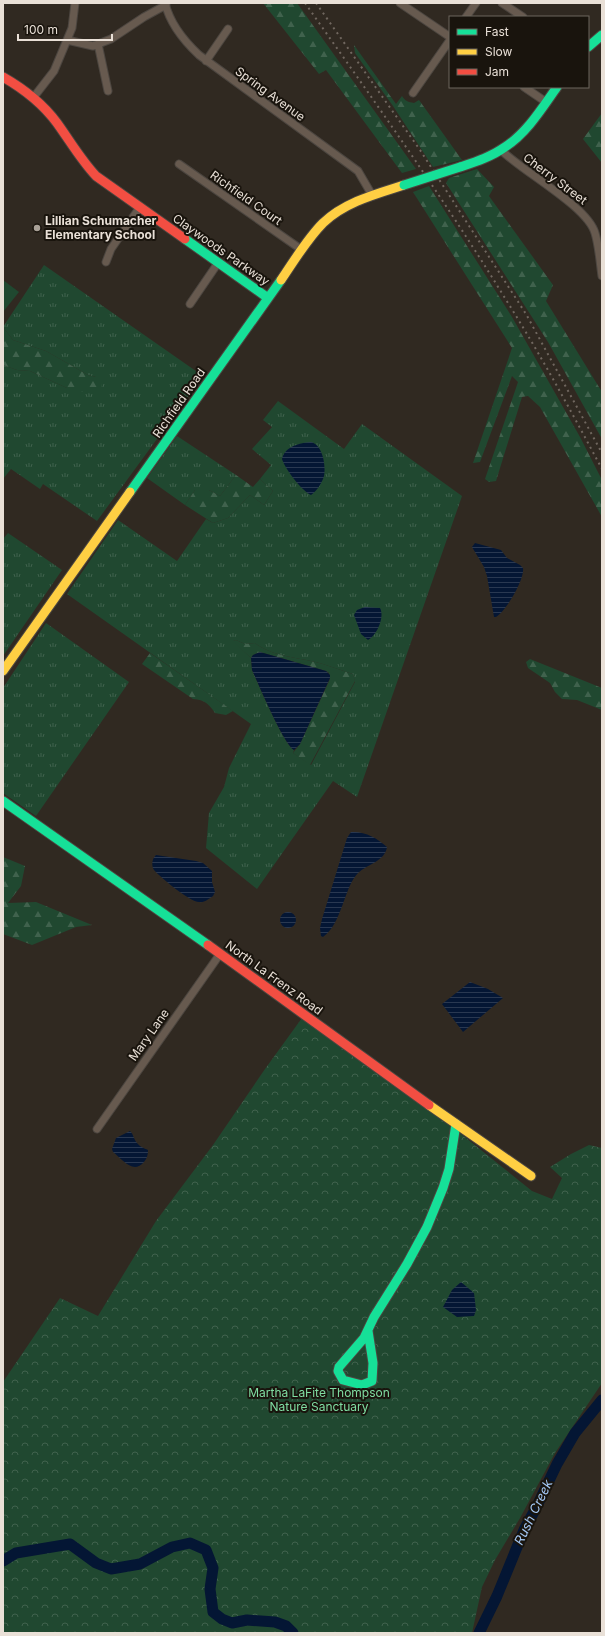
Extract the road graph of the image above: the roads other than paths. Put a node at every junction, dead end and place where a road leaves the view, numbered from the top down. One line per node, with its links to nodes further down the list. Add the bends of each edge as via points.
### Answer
1 (75, 3): 12 (street, via 72,28)
2 (400, 3): 10 (street)
3 (476, 3): 6 (street)
4 (502, 3): 7 (street)
5 (165, 4): 13 (street, via 111,39); 15 (street, Spring Avenue, via 174,27 185,42)
6 (467, 16)
7 (522, 16)
8 (228, 29): 15 (street)
9 (602, 35): 14 (street)
10 (449, 37)
11 (449, 39): 20 (street)
12 (67, 40): 13 (street, via 93,46); 21 (street, via 54,71)
13 (98, 44): 19 (street)
14 (589, 46)
15 (206, 61): 25 (street, Spring Avenue, via 358,171)
16 (3, 77): 21 (street, Claywoods Parkway)
17 (525, 88): 22 (street)
18 (556, 88): 22 (street, Richfield Road)
19 (108, 91)
20 (412, 93)
21 (33, 98): 26 (street, Claywoods Parkway, via 57,122 94,174)
22 (546, 102): 23 (street, Richfield Road, via 526,128)
23 (501, 150): 25 (street, Richfield Road, bridge, via 460,167); 30 (street, Cherry Street, via 588,220 595,232)
24 (178, 164): 27 (street, Richfield Court)
25 (372, 195): 27 (street, Richfield Road, via 334,214 324,222)
26 (140, 207): 28 (street, via 111,249); 29 (street, Claywoods Parkway)
27 (302, 250): 31 (street, Richfield Road)
28 (106, 262)
29 (218, 263): 31 (street, Claywoods Parkway); 32 (street)
30 (602, 276)
31 (268, 298): 33 (street, Richfield Road)
32 (190, 304)
33 (3, 671)
34 (3, 801): 35 (street, North La Frenz Road)
35 (220, 954): 36 (street, North La Frenz Road); 37 (street, Mary Lane)
36 (456, 1124): 38 (street, North La Frenz Road); 39 (street, via 449,1168 432,1217)
37 (97, 1129)
38 (531, 1176)
39 (368, 1331): 39 (street, via 358,1346 340,1363 338,1371 344,1380 360,1385 372,1380 373,1363)

